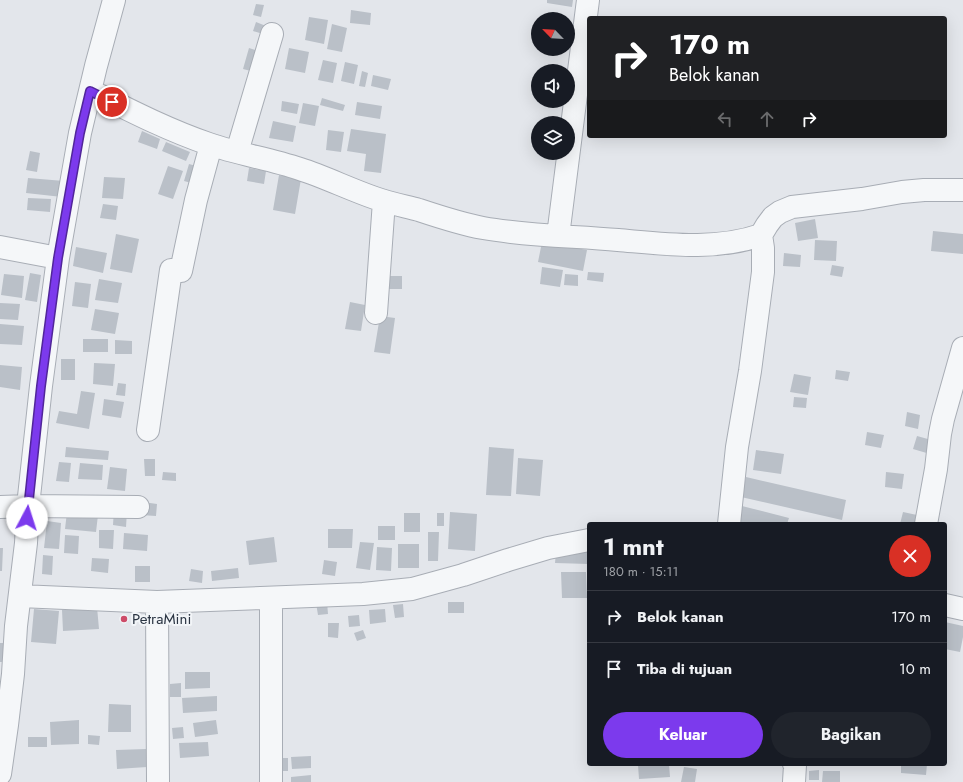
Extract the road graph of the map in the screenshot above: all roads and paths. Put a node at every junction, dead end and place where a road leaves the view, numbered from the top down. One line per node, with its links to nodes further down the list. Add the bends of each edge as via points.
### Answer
1 (114, 0): 4 (street)
2 (588, 0): 10 (street)
3 (272, 34): 6 (street)
4 (90, 91): 5 (street); 12 (street)
5 (211, 145): 6 (street); 15 (street, via 181,271 170,270)
6 (238, 152): 8 (street, via 283,163)
7 (963, 190): 9 (street, via 902,192 792,207 774,217)
8 (384, 201): 10 (street, via 483,228); 13 (street)
9 (761, 235): 10 (street, via 734,242 679,245); 19 (street, via 763,272 737,447)
10 (558, 236)
11 (0, 247): 12 (street)
12 (58, 258): 16 (street)
13 (376, 313)
14 (963, 348): 20 (street, via 942,419)
15 (148, 430)
16 (28, 506): 17 (street); 18 (street); 22 (street)
17 (0, 507)
18 (138, 507)
19 (729, 522)
20 (926, 522)
21 (587, 540): 23 (street, via 548,548 412,589)
22 (20, 596): 24 (street); 28 (street)
23 (271, 598): 24 (street); 30 (street)
24 (157, 602): 29 (street)
25 (947, 605): 26 (street)
26 (963, 609)
27 (795, 766): 31 (street)
28 (0, 774)
29 (158, 782)
30 (271, 782)
31 (794, 782)

